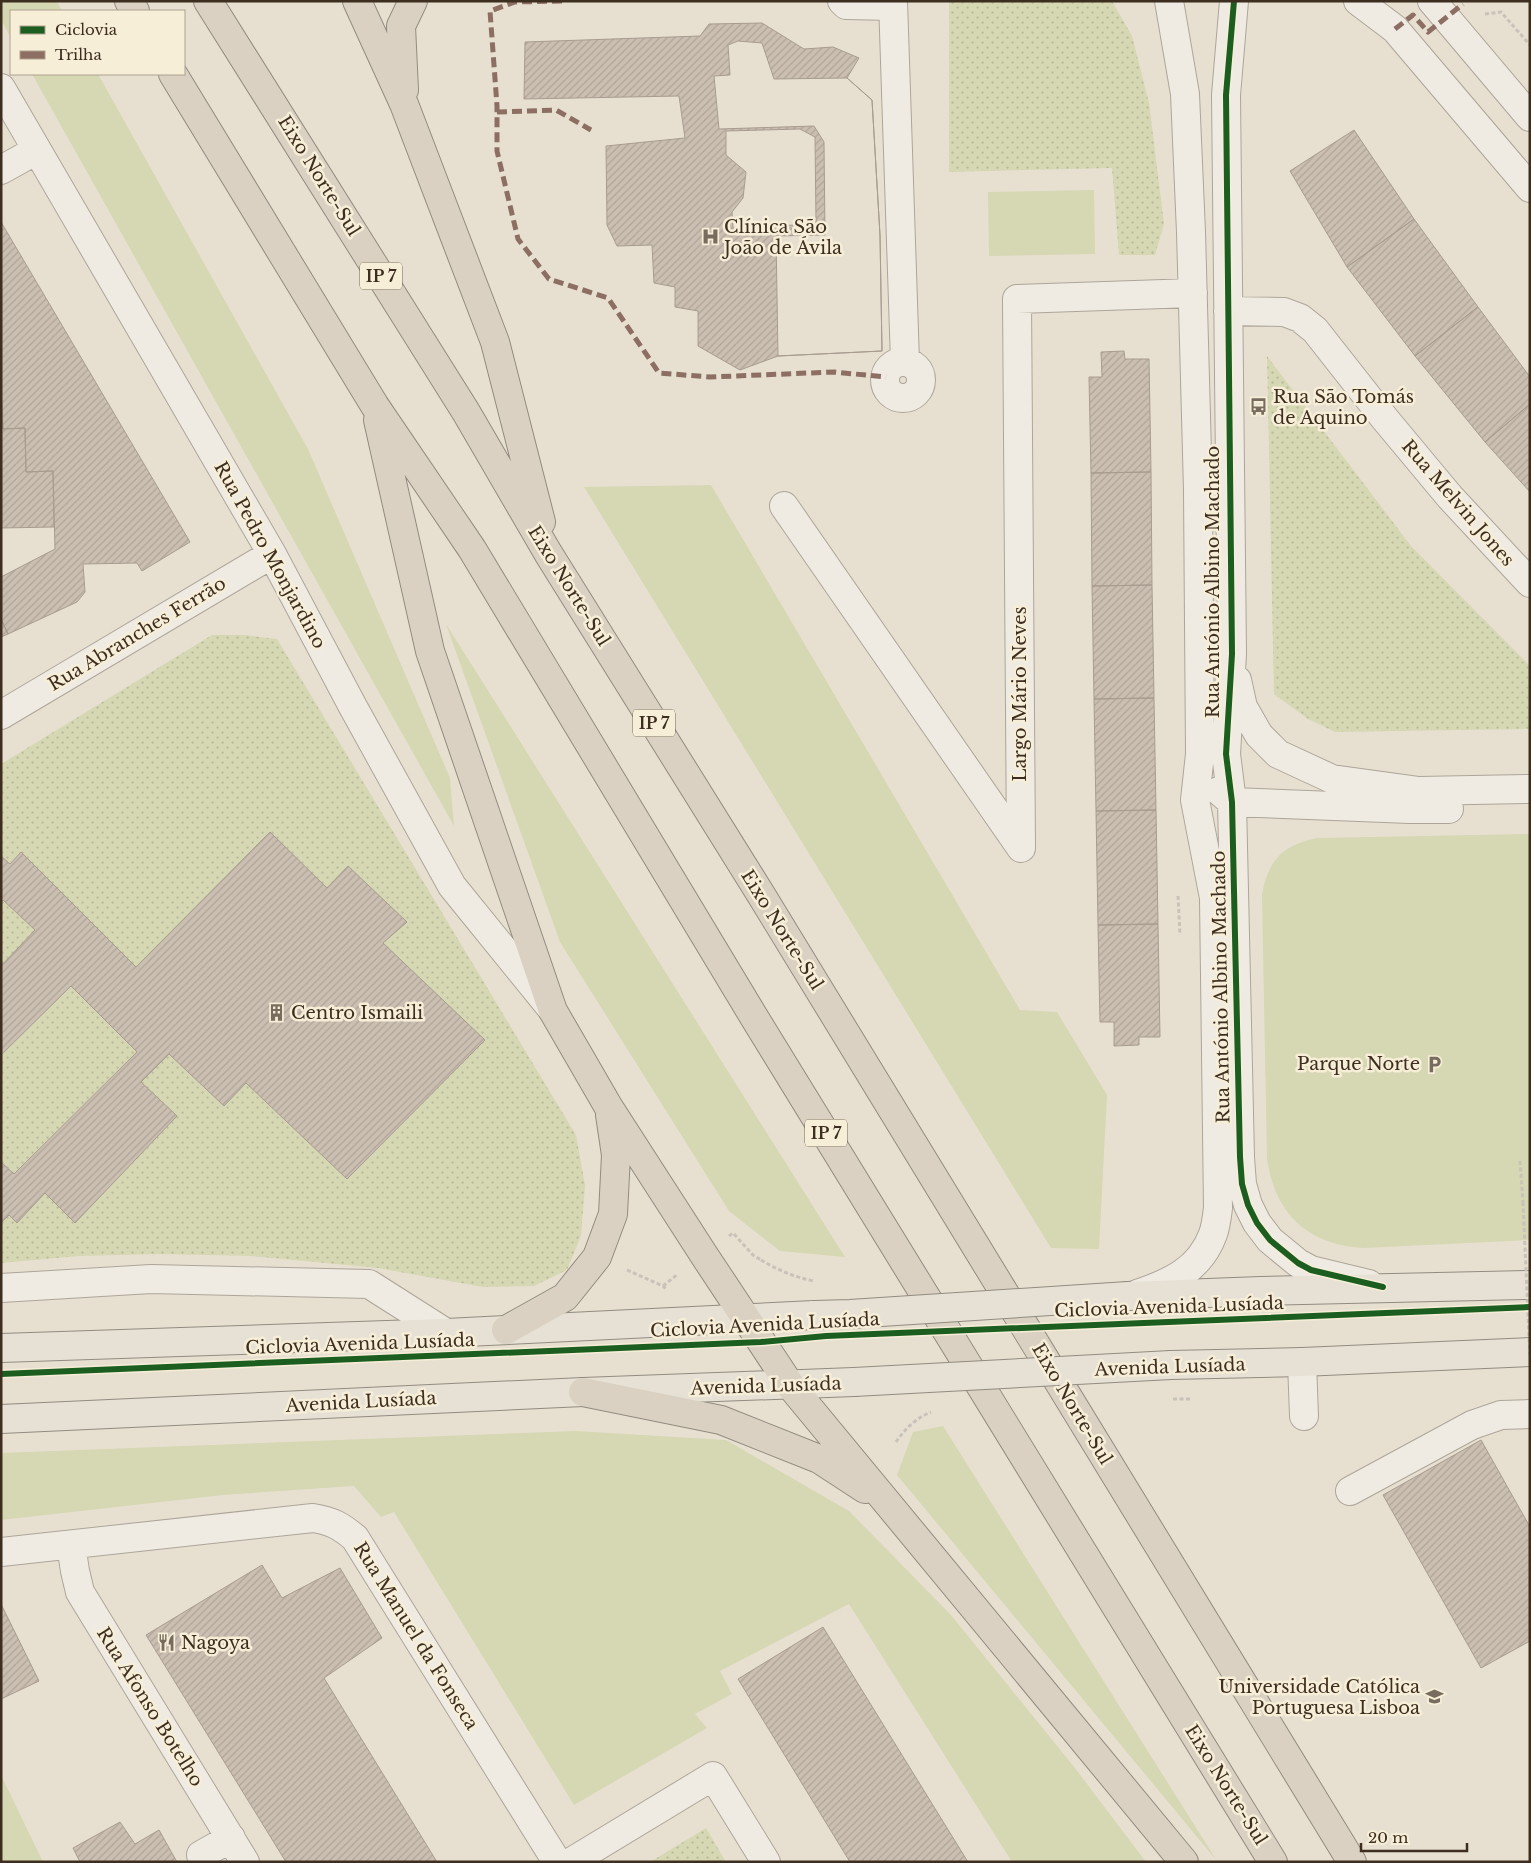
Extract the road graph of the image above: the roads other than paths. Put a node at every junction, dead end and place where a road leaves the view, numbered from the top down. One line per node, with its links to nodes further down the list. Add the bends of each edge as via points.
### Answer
1 (208, 1): 22 (highway, Eixo Norte-Sul / IP 7, via 466,412)
2 (356, 1): 12 (highway)
3 (413, 1): 12 (highway, via 401,26)
4 (842, 1): 9 (street, via 846,5)
5 (1170, 1): 17 (street, Rua António Albino Machado, via 1185,94)
6 (1234, 1): 18 (street, Rua António Albino Machado, via 1226,95)
7 (1358, 1): 16 (street, via 1395,30)
8 (1432, 1): 13 (street)
9 (893, 4): 19 (street)
10 (174, 75): 20 (highway, Eixo Norte-Sul / IP 7)
11 (1, 88): 14 (street, Rua Pedro Monjardino)
12 (404, 104): 22 (highway, via 495,342)
13 (1530, 117)
14 (37, 150): 15 (street); 23 (street, Rua Pedro Monjardino)
15 (1, 170)
16 (1530, 188)
17 (1193, 294): 21 (street, Largo Mário Neves, via 1017,299 1021,848); 27 (street, Rua António Albino Machado)
18 (1228, 310): 24 (street, Rua Melvin Jones, via 1284,312 1300,318 1315,330 1445,490); 25 (street, Rua António Albino Machado)
19 (905, 362)
20 (375, 406): 31 (highway, via 430,651); 59 (highway, Eixo Norte-Sul / IP 7, via 472,549 754,1017)
21 (784, 506)
22 (548, 553): 60 (highway, Eixo Norte-Sul / IP 7)
23 (272, 554): 26 (street, Rua Abranches Ferrão); 31 (street, Rua Pedro Monjardino, via 452,886)
24 (1530, 583)
25 (1232, 654): 28 (street, via 1243,707 1259,736 1278,754 1332,779 1419,791); 29 (street, Rua António Albino Machado, via 1226,754)
26 (1, 715)
27 (1200, 754): 29 (street, via 1216,789); 35 (street, Rua António Albino Machado, via 1195,800 1214,898 1218,1208 1214,1234 1192,1267 1166,1284)
28 (1530, 789)
29 (1232, 802): 30 (street, via 1410,810); 33 (street, Rua António Albino Machado, via 1240,1157 1248,1205 1270,1240 1298,1264)
30 (1530, 807)
31 (554, 1011): 32 (highway)
32 (608, 1106): 37 (highway); 38 (highway, via 616,1155 613,1214 598,1257 565,1297)
33 (1383, 1287): 35 (main road); 36 (main road)
34 (1, 1288): 39 (street, via 151,1279 370,1284)
35 (1128, 1296): 37 (main road, bridge, via 850,1314)
36 (1525, 1296)
37 (745, 1317): 38 (main road); 43 (highway)
38 (506, 1330): 39 (main road)
39 (446, 1333): 40 (main road)
40 (1, 1348)
41 (1530, 1352): 42 (main road, Avenida Lusíada)
42 (1302, 1362): 43 (main road, Avenida Lusíada, bridge, via 1171,1365); 46 (street)
43 (790, 1385): 44 (main road, Avenida Lusíada); 49 (highway)
44 (583, 1392): 47 (main road, Avenida Lusíada); 49 (highway, via 721,1420 819,1459)
45 (1530, 1414): 48 (street, via 1501,1416 1472,1425)
46 (1304, 1416)
47 (1, 1419)
48 (1350, 1491)
49 (889, 1505): 58 (highway)
50 (71, 1545): 51 (street, Rua Manuel da Fonseca); 52 (street, Rua Afonso Botelho, via 80,1592); 55 (street, Rua Manuel da Fonseca, via 313,1518 342,1526 355,1538)
51 (1, 1552)
52 (231, 1838): 53 (street, via 201,1855); 54 (street, Rua Afonso Botelho)
53 (205, 1862)
54 (245, 1862)
55 (557, 1862)
56 (571, 1862): 57 (street, via 713,1776)
57 (766, 1862)
58 (1184, 1862)
59 (1273, 1862)
60 (1352, 1862)

